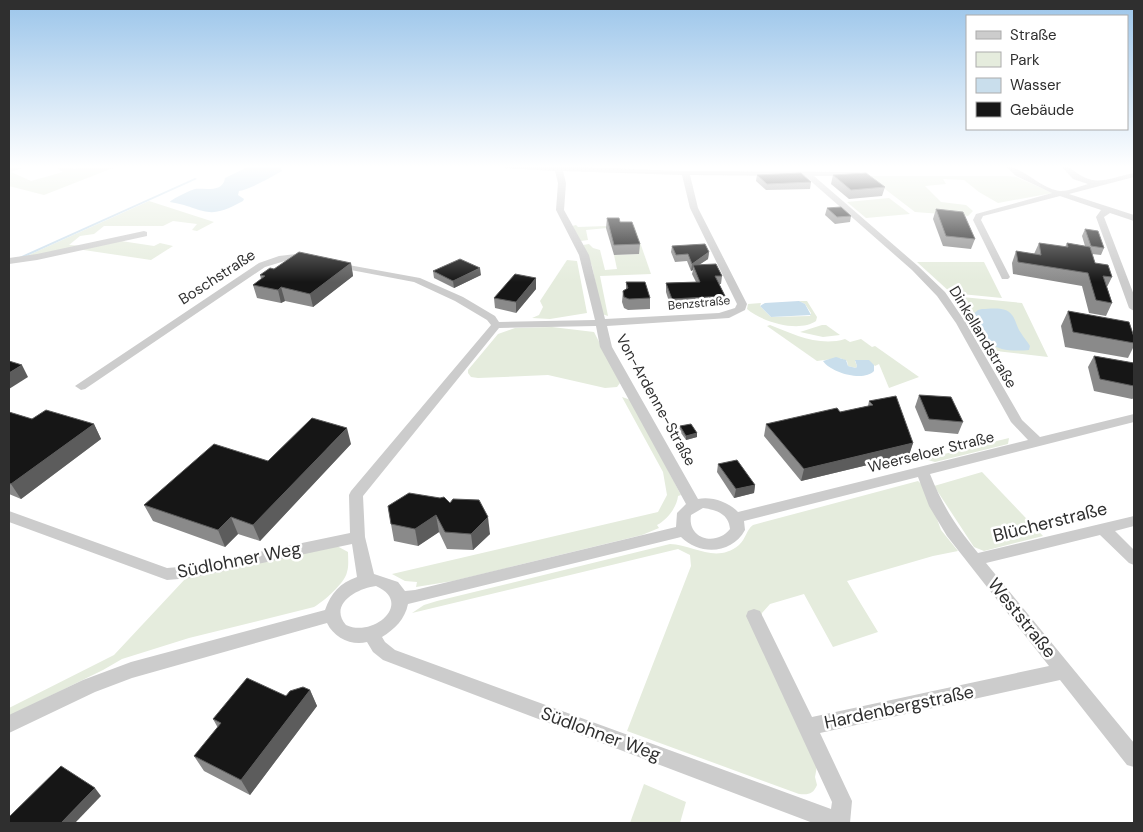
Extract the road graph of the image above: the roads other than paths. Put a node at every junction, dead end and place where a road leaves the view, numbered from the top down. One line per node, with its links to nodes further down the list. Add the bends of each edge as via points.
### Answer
1 (560, 205): 12 (street, Von-Ardenne-Straße, via 587,264)
2 (693, 205): 12 (street, Benzstraße, via 740,300 741,309 737,313 720,316)
3 (843, 205): 16 (street, Dinkellandstraße, via 941,294 1018,422)
4 (1013, 205): 10 (street, via 978,216 980,227)
5 (1095, 205): 6 (street)
6 (1110, 210): 7 (street); 11 (street, via 1100,217)
7 (1134, 218)
8 (144, 234): 9 (street)
9 (9, 261)
10 (1005, 277)
11 (1134, 306)
12 (599, 322): 13 (street); 18 (street, Von-Ardenne-Straße, via 606,347)
13 (496, 325): 14 (street, Boschstraße, via 491,318 459,299 417,280 300,257 278,258 262,265); 24 (street, via 356,495)
14 (81, 386)
15 (1134, 418): 16 (street, Weerseloer Straße)
16 (1037, 442): 17 (street, Weerseloer Straße)
17 (922, 471): 20 (street, Weerseloer Straße); 26 (street, Weststraße, via 936,506)
18 (694, 505): 20 (street, via 722,506); 23 (street, via 681,519)
19 (9, 516): 24 (street, Südlohner Weg, via 166,574 190,572)
20 (735, 518): 23 (street, via 738,530 730,541 723,544 705,544)
21 (1134, 520): 22 (street, Blücherstraße)
22 (1102, 528): 25 (street); 26 (street, Blücherstraße)
23 (684, 531): 28 (street, via 416,597)
24 (358, 537): 27 (street, via 366,574)
25 (1134, 559)
26 (975, 560): 32 (street, Weststraße)
27 (364, 581): 28 (street, via 388,583); 29 (street, via 338,598)
28 (400, 598): 31 (street, via 400,609 394,619)
29 (332, 615): 31 (street, via 335,624 347,633); 33 (street, via 131,670)
30 (754, 616): 34 (street)
31 (372, 634): 36 (street, Südlohner Weg, via 379,647 389,655)
32 (1064, 671): 34 (street, Hardenbergstraße); 35 (street, Weststraße)
33 (9, 724)
34 (807, 727): 36 (street, Hardenbergstraße, via 842,801)
35 (1134, 758)
36 (839, 823)

